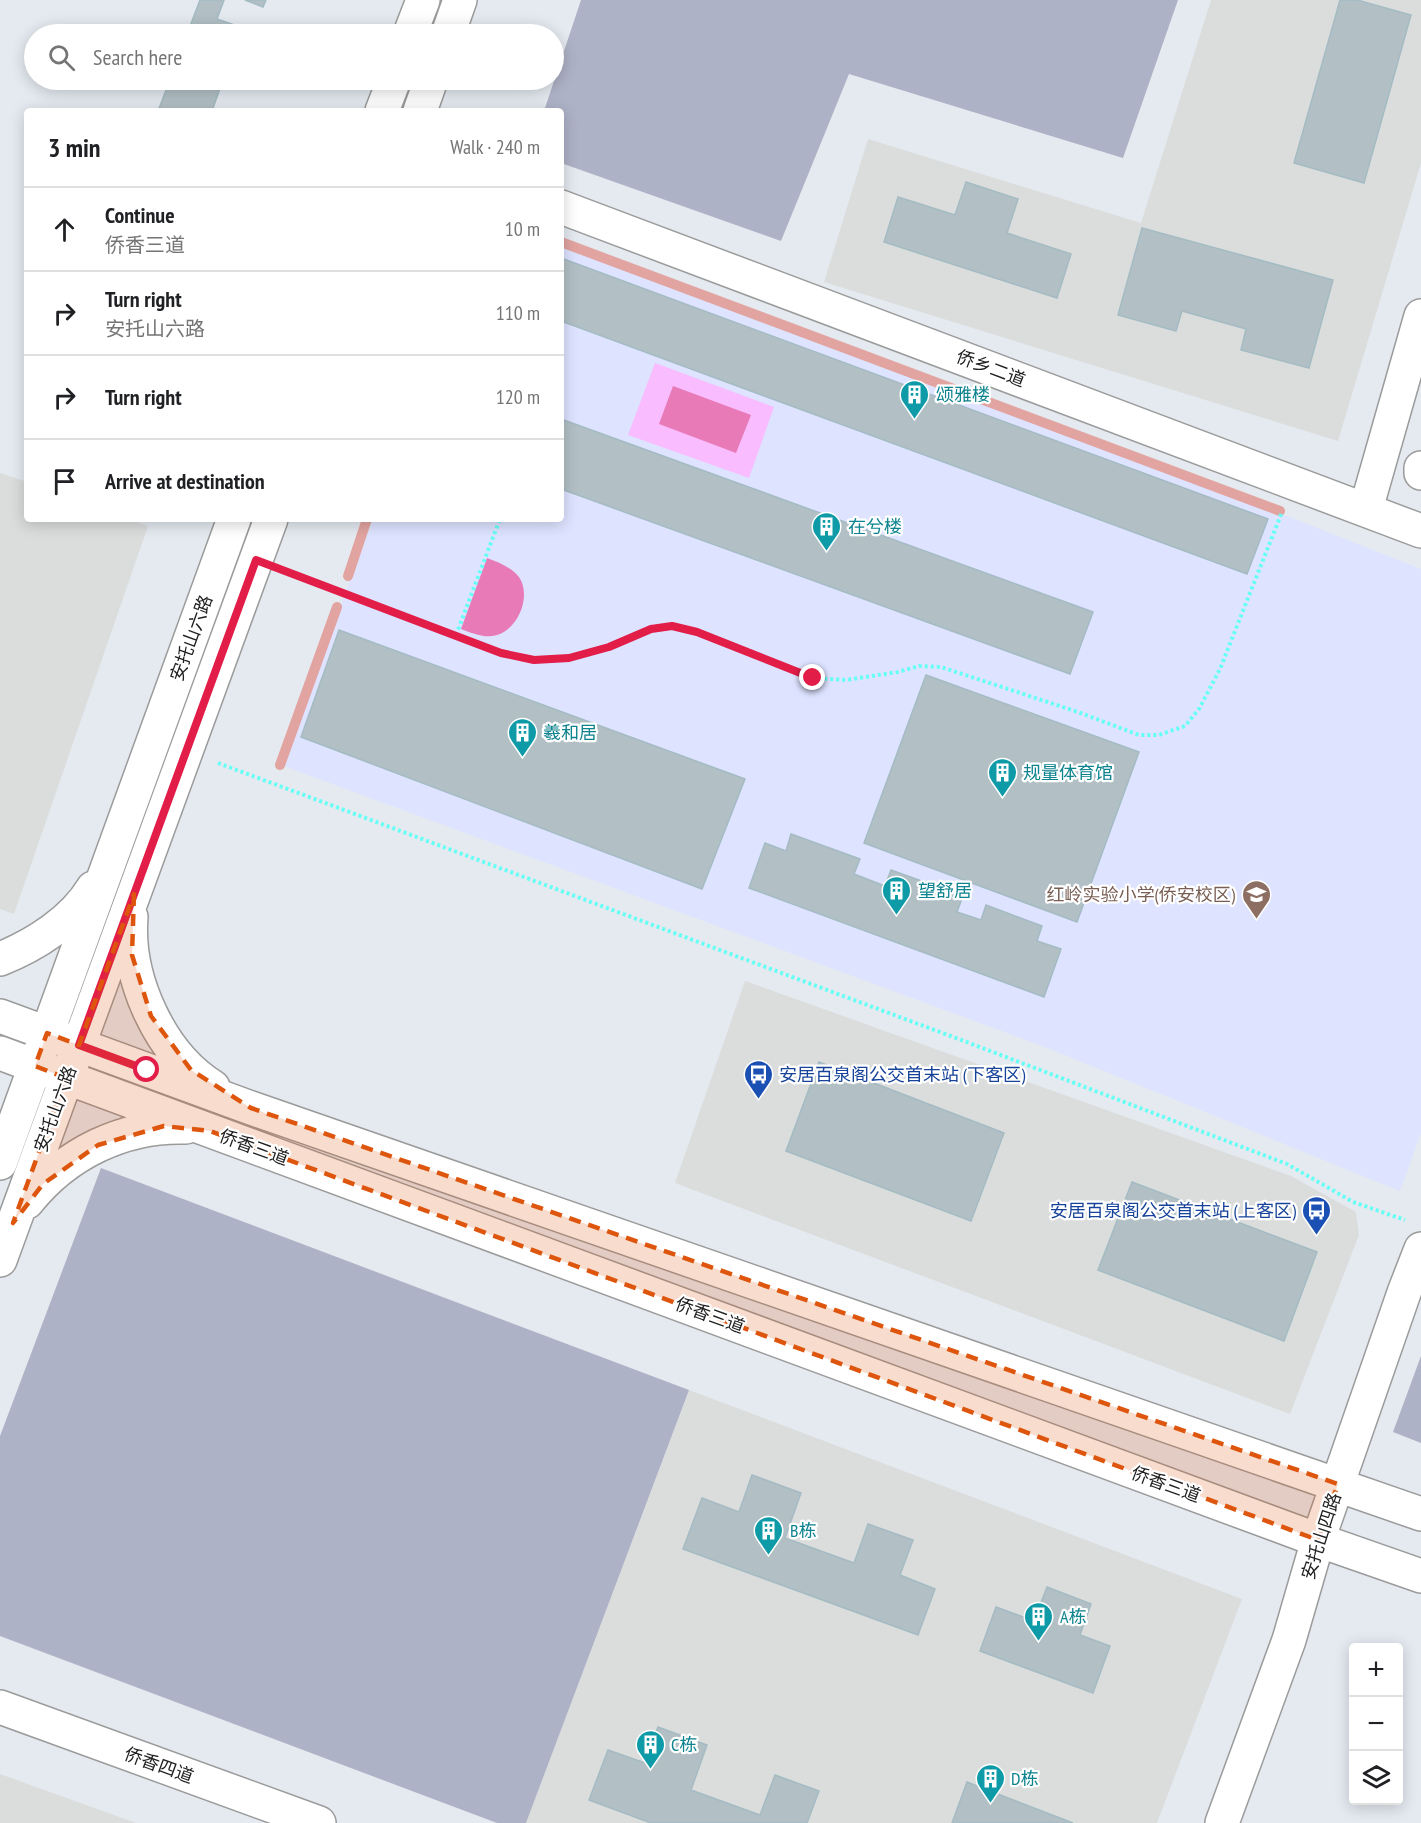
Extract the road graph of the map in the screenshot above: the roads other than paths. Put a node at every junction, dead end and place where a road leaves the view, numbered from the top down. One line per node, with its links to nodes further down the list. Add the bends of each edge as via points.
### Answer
1 (423, 0): 3 (street)
2 (460, 0): 4 (street)
3 (414, 24)
4 (452, 24)
5 (390, 90): 7 (street)
6 (427, 90): 8 (street)
7 (383, 108)
8 (421, 108)
9 (564, 208): 11 (street, 侨乡二道)
10 (1421, 316): 11 (street)
11 (1366, 509): 14 (street, 侨乡二道)
12 (233, 522): 15 (street, 安托山六路)
13 (270, 522): 16 (street, 安托山六路)
14 (1421, 531)
15 (113, 852): 17 (street, via 89,894 57,927); 19 (street, 安托山六路)
16 (134, 894): 20 (street, 安托山六路); 24 (street, via 129,936 151,1016 191,1070)
17 (0, 958)
18 (0, 1016): 19 (street, 侨香三道)
19 (47, 1034): 20 (street, 侨香三道); 22 (street, 安托山六路)
20 (79, 1045): 23 (street, 安托山六路); 24 (street, 侨香三道)
21 (0, 1053): 22 (street, 侨香三道)
22 (35, 1066): 23 (street, 侨香三道); 26 (street, 安托山六路)
23 (66, 1078): 25 (street, 侨香三道); 27 (street, 安托山六路)
24 (251, 1108): 30 (street, 侨香三道)
25 (210, 1131): 27 (street, via 164,1126 98,1145 61,1167); 32 (street, 侨香三道)
26 (0, 1163)
27 (13, 1223): 29 (street, 安托山六路)
28 (1416, 1236): 30 (street, 安托山四路, via 1405,1290)
29 (0, 1260)
30 (1338, 1484): 31 (street, 侨香三道); 32 (street, 安托山四路)
31 (1421, 1514)
32 (1318, 1540): 33 (street, 侨香三道); 36 (street, 安托山四路, via 1289,1640)
33 (1421, 1576)
34 (0, 1707): 35 (street, 侨香四道)
35 (319, 1823)
36 (1222, 1823)

